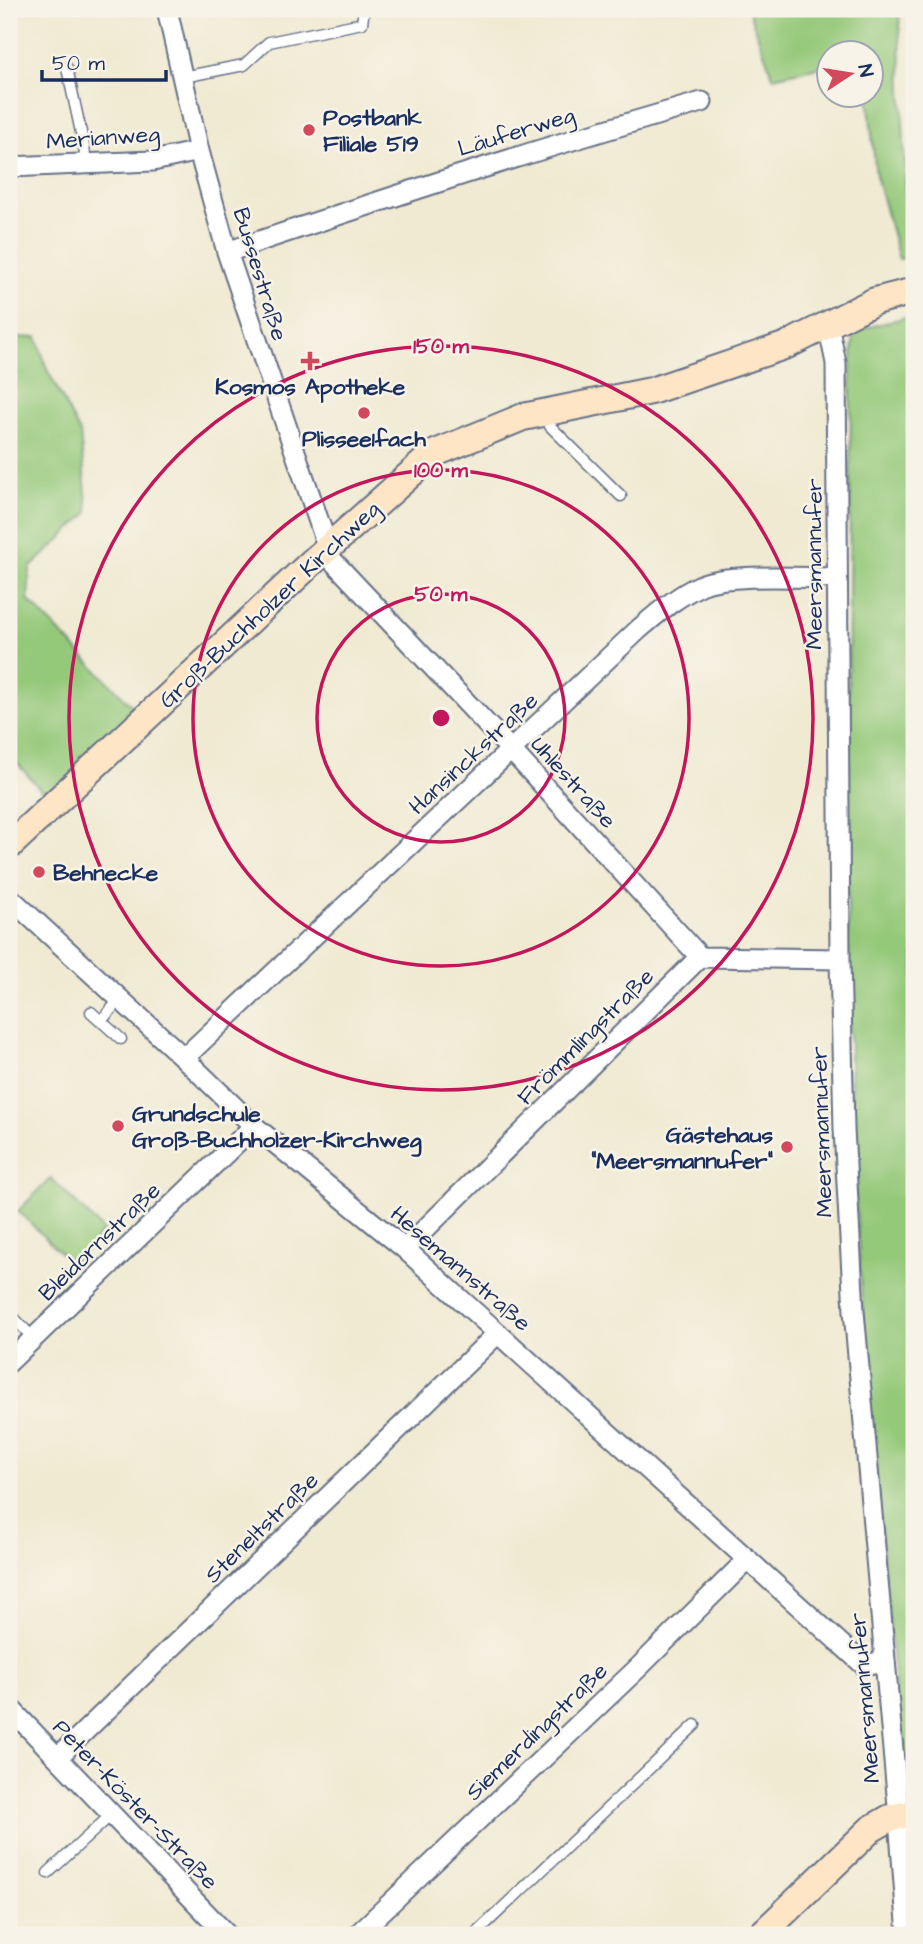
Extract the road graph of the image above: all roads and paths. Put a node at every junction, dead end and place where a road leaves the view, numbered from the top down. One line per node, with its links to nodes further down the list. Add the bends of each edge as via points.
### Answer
1 (167, 9): 4 (street, Bussestraße)
2 (365, 9): 4 (lane, via 362,23 269,43 244,65)
3 (67, 68): 7 (lane)
4 (183, 77): 6 (street, Bussestraße)
5 (702, 102): 9 (street, Läuferweg, via 575,138)
6 (199, 151): 7 (street, Merianweg, via 153,161); 9 (street, Bussestraße)
7 (86, 164): 8 (street, Merianweg)
8 (9, 167)
9 (227, 252): 14 (street, Bussestraße)
10 (911, 292): 11 (street, Groß-Buchholzer Kirchweg, via 875,301)
11 (828, 325): 12 (street, Groß-Buchholzer Kirchweg, via 787,345 651,391); 15 (street, Meersmannufer, via 836,363)
12 (548, 412): 13 (lane, via 550,426); 14 (street, Groß-Buchholzer Kirchweg, via 523,417 433,454)
13 (621, 496)
14 (327, 548): 16 (street, Uhlestraße, via 332,560); 17 (street, Groß-Buchholzer Kirchweg)
15 (837, 578): 16 (street, Hansinckstraße, via 727,579 703,584 638,629); 20 (street, Meersmannufer)
16 (512, 751): 19 (street, Uhlestraße); 25 (street, Hansinckstraße)
17 (9, 846)
18 (9, 897): 21 (street, Hesemannstraße)
19 (700, 957): 20 (street); 27 (street, Frömmlingstraße)
20 (840, 959): 33 (street, Meersmannufer, via 854,1311)
21 (120, 999): 23 (lane); 25 (street, Hesemannstraße)
22 (91, 1012): 23 (lane)
23 (101, 1021): 24 (lane)
24 (121, 1039)
25 (184, 1058): 26 (street, Hesemannstraße)
26 (254, 1126): 27 (street, Hesemannstraße); 30 (street, Bleidornstraße)
27 (405, 1249): 29 (street, Hesemannstraße)
28 (9, 1316): 30 (lane)
29 (498, 1333): 32 (street, Hesemannstraße); 36 (street, Steneltstraße)
30 (33, 1339): 31 (street, Bleidornstraße)
31 (9, 1362)
32 (748, 1559): 33 (street, Hesemannstraße, via 864,1665); 41 (street, Siemerdingstraße)
33 (885, 1661): 38 (street, Meersmannufer)
34 (9, 1707): 36 (street, Peter-Köster-Straße)
35 (695, 1725): 42 (lane)
36 (58, 1756): 37 (street, Peter-Köster-Straße)
37 (113, 1814): 39 (lane); 40 (street, Peter-Köster-Straße)
38 (907, 1814): 43 (street, via 871,1829); 44 (street, Meersmannufer)
39 (48, 1873)
40 (227, 1935)
41 (356, 1935)
42 (474, 1935)
43 (761, 1935)
44 (908, 1935)

